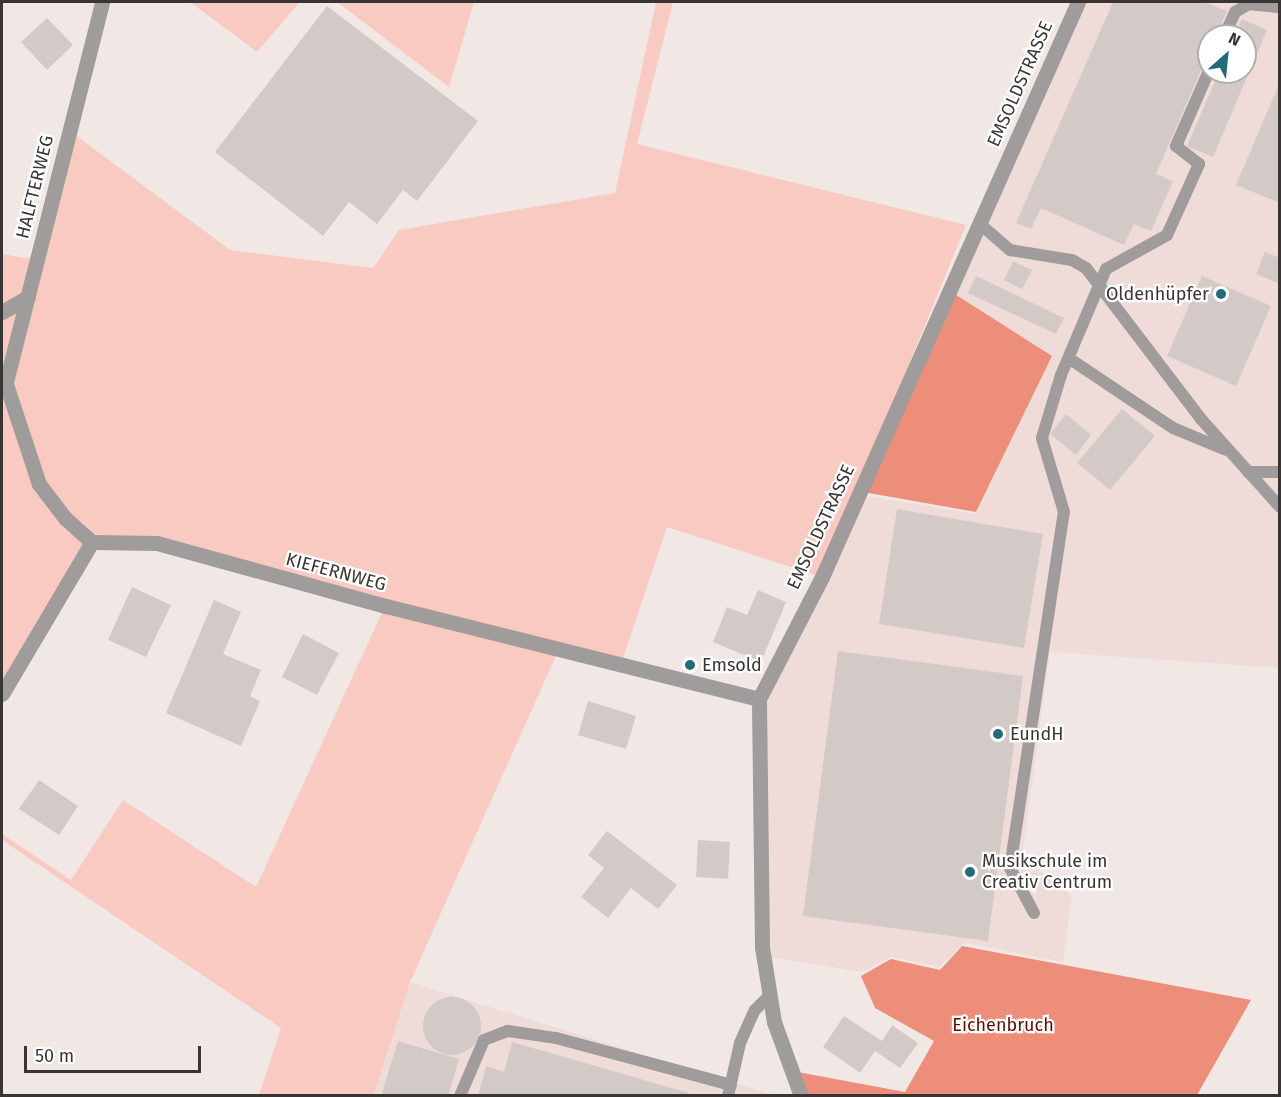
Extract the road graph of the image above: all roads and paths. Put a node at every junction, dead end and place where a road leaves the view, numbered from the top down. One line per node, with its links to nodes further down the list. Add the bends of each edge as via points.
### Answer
1 (102, 2): 8 (street, HALFTERWEG)
2 (1078, 2): 6 (street, EMSOLDSTRASSE)
3 (1280, 7): 4 (lane, via 1249,4 1235,12)
4 (1230, 24)
5 (1203, 84): 7 (lane, via 1176,146 1199,164 1167,235 1106,269)
6 (980, 224): 7 (lane, via 1010,250 1072,260 1086,268); 18 (street, EMSOLDSTRASSE, via 822,577)
7 (1097, 287): 10 (lane); 12 (lane)
8 (28, 297): 9 (street); 11 (street, HALFTERWEG)
9 (2, 312)
10 (1070, 359): 12 (lane, via 1173,428); 19 (lane, via 1042,438 1064,512 1010,868)
11 (4, 377): 16 (street, via 39,484 65,518)
12 (1229, 451): 13 (lane)
13 (1248, 472): 14 (lane); 15 (lane)
14 (1280, 472)
15 (1280, 507)
16 (92, 542): 17 (street); 18 (street, KIEFERNWEG, via 157,543 386,606)
17 (2, 694)
18 (759, 699): 20 (street, EMSOLDSTRASSE, via 762,947)
19 (1034, 913)
20 (770, 995): 21 (lane, via 755,1011 740,1043); 23 (street, EMSOLDSTRASSE, via 774,1022)
21 (730, 1090): 22 (lane, via 556,1038 507,1031 484,1040)
22 (460, 1095)
23 (801, 1095)

